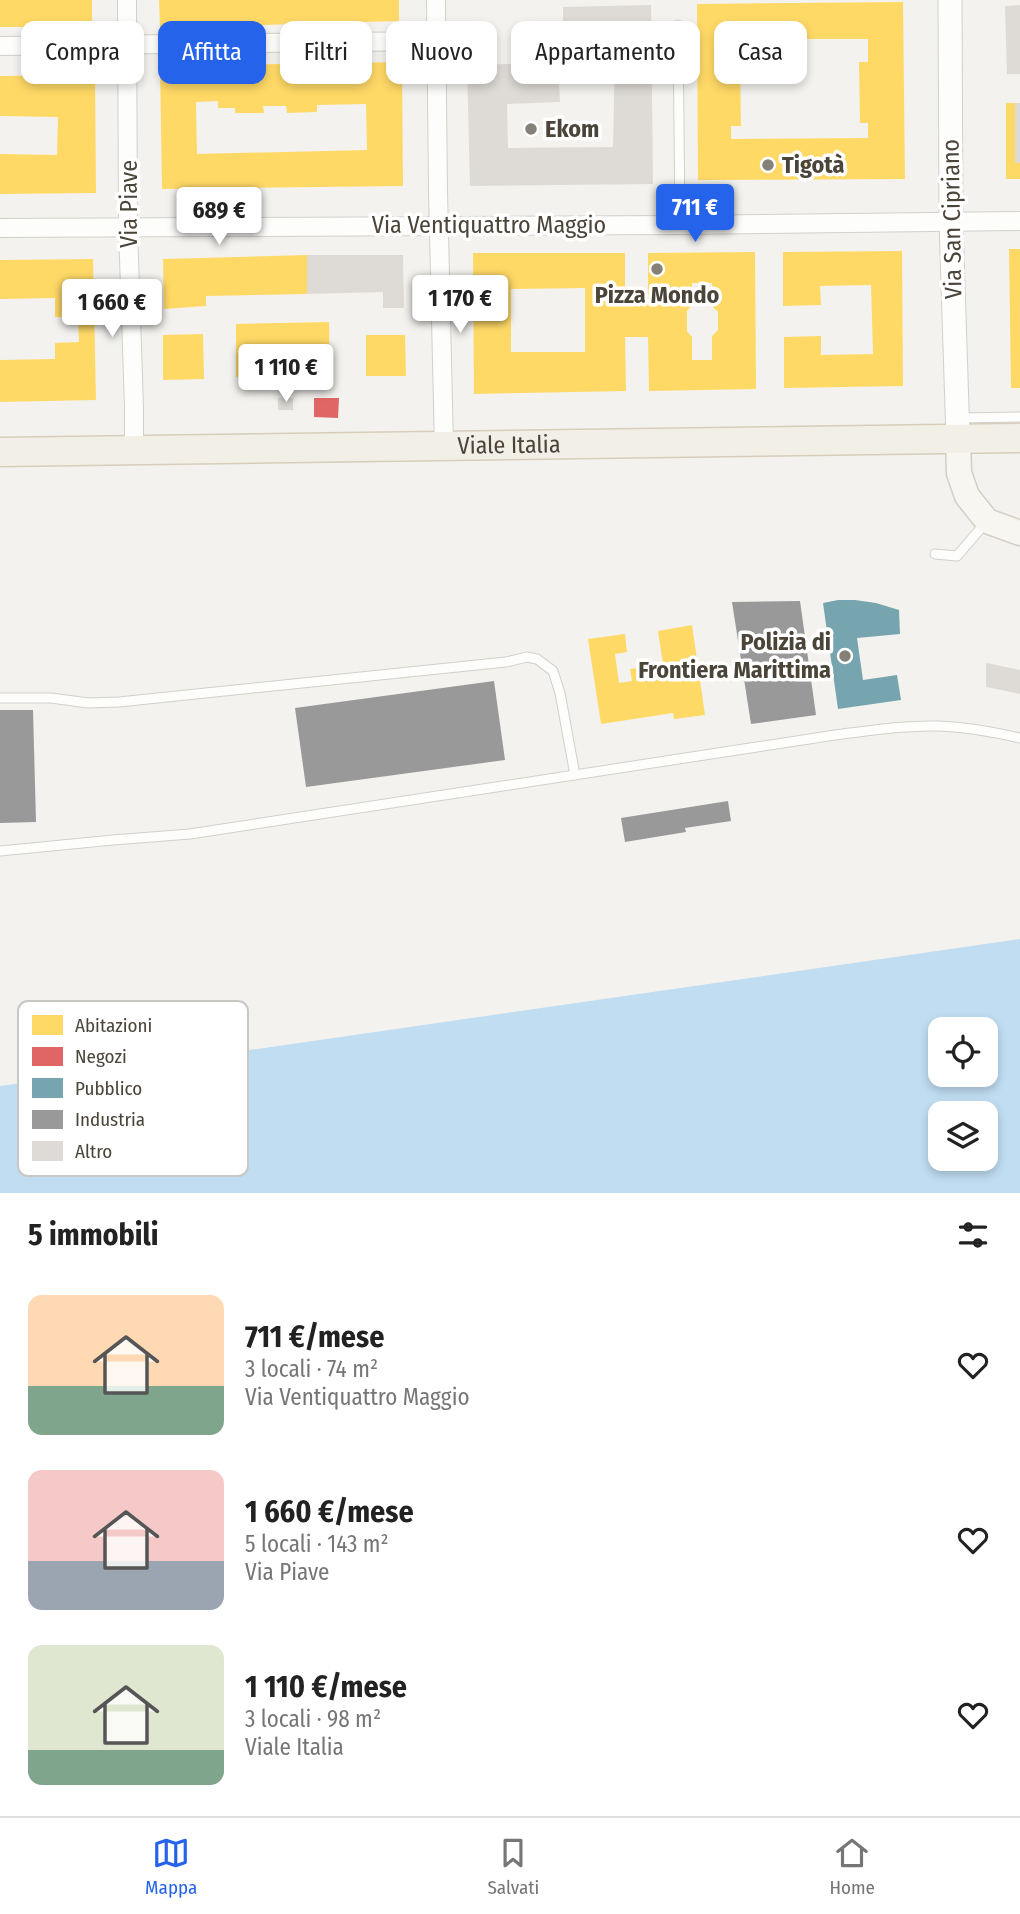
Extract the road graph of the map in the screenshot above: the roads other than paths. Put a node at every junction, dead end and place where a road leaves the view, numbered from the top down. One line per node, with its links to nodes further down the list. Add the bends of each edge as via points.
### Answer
1 (127, 0): 4 (street, Via Piave)
2 (436, 0): 5 (street)
3 (950, 0): 14 (street, Via San Cipriano)
4 (127, 21)
5 (436, 21)
6 (386, 41): 7 (street)
7 (144, 44)
8 (0, 46): 9 (street)
9 (21, 46)
10 (128, 84): 18 (street, Via Piave)
11 (437, 84): 15 (street)
12 (679, 84): 16 (lane)
13 (1020, 221): 14 (street, Via Ventiquattro Maggio)
14 (951, 222): 16 (street, Via Ventiquattro Maggio); 20 (street, Via San Cipriano)
15 (439, 225): 16 (street, Via Ventiquattro Maggio); 18 (street, Via Ventiquattro Maggio); 22 (street)
16 (680, 225)
17 (0, 228): 18 (street, Via Ventiquattro Maggio)
18 (128, 228): 23 (street, Via Piave)
19 (1020, 418): 20 (lane, Viale Italia)
20 (958, 429): 21 (main road, Viale Italia); 22 (main road, Viale Italia); 25 (main road, via 959,473 967,496)
21 (1020, 438)
22 (444, 446): 23 (main road, Viale Italia)
23 (134, 450): 24 (main road, Viale Italia)
24 (0, 452)
25 (987, 521): 26 (main road); 27 (lane, via 957,556)
26 (1020, 533)
27 (935, 554)
28 (0, 698): 30 (lane, via 119,702 527,657 553,671)
29 (1020, 738): 30 (lane, via 939,726 891,729)
30 (575, 775): 31 (lane, via 190,834)
31 (0, 851)

